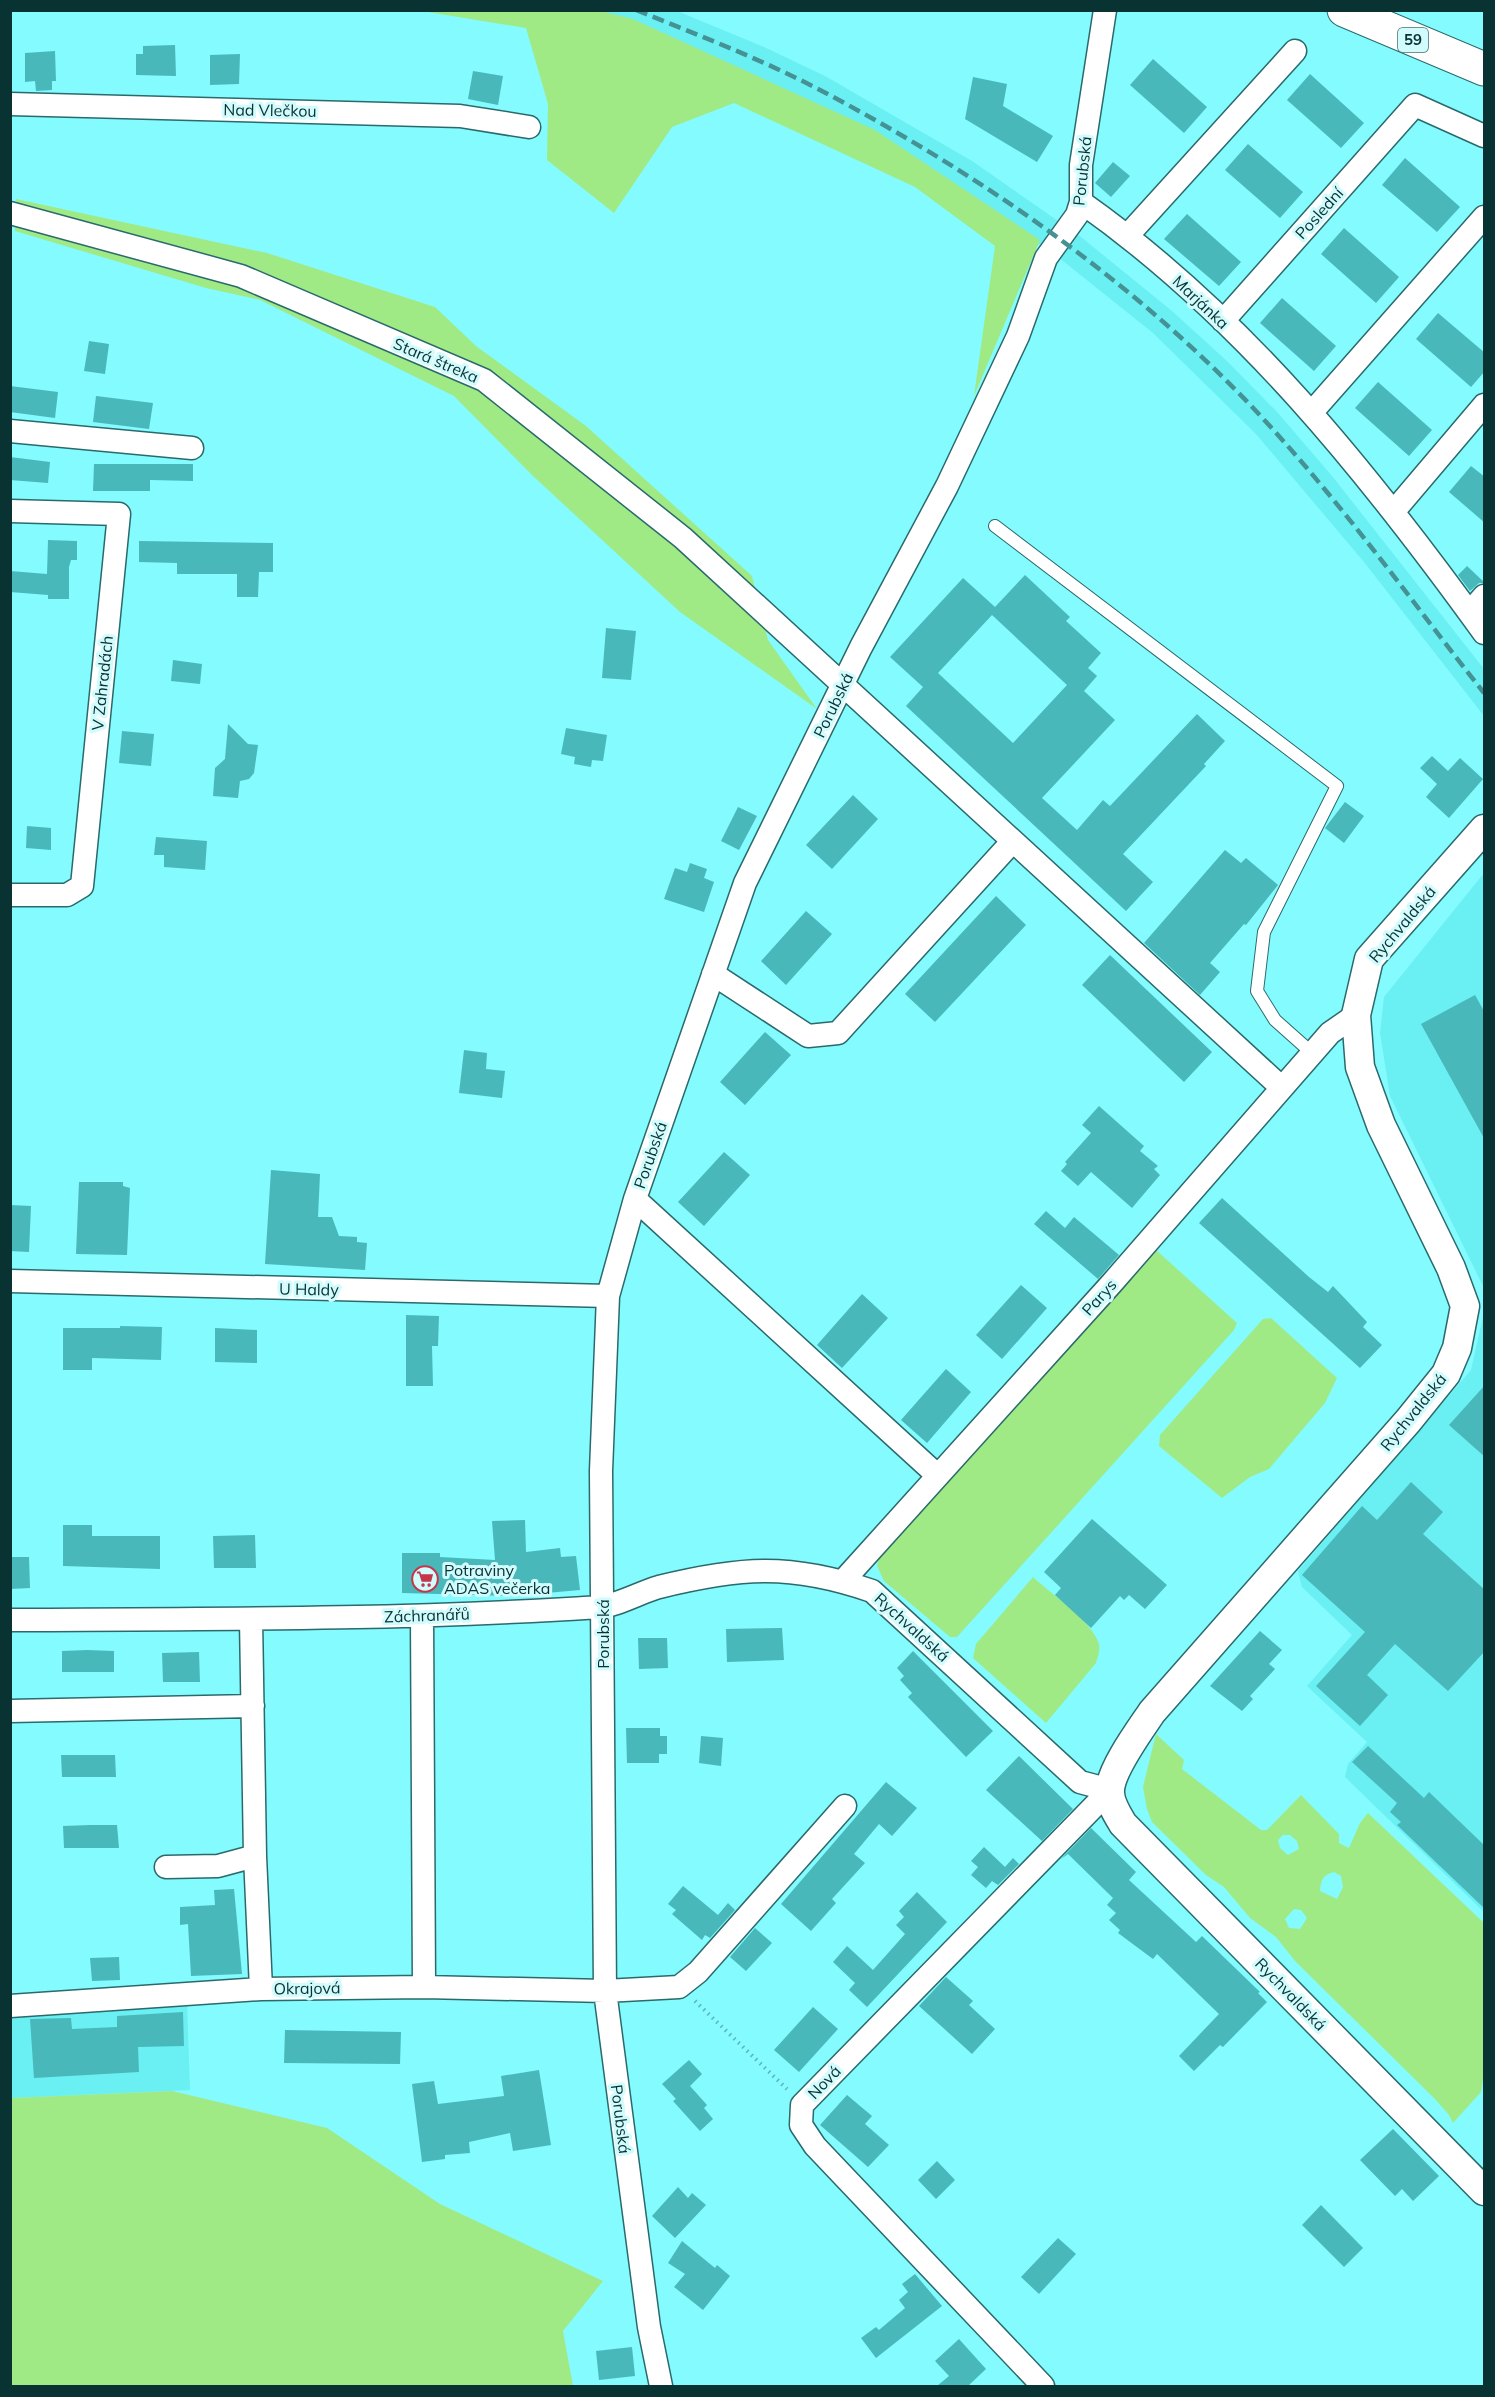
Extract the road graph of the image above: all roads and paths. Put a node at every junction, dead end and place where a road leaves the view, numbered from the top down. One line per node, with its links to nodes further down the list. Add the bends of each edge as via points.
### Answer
1 (1105, 10): 8 (street, Porubská, via 1081,165)
2 (1344, 10): 4 (main road, 59)
3 (1294, 51): 11 (street)
4 (1485, 69)
5 (10, 104): 6 (street, Nad Vlečkou, via 460,116)
6 (529, 127)
7 (1485, 136): 12 (street, Poslední, via 1414,105)
8 (1081, 202): 11 (street, Marjánka); 22 (street, Porubská, via 1077,215 1046,258 1018,336 947,486)
9 (10, 213): 22 (street, Stará štreka, via 242,276 484,381 683,538)
10 (1485, 217): 14 (street)
11 (1128, 235): 12 (street, Marjánka)
12 (1223, 321): 14 (street, Marjánka)
13 (1485, 405): 18 (street)
14 (1312, 411): 18 (street, Marjánka)
15 (10, 431): 16 (street)
16 (192, 448)
17 (10, 511): 25 (street, V Zahradách, via 119,514 82,886 68,895)
18 (1394, 511): 20 (street, Marjánka)
19 (995, 526): 28 (lane, via 1337,786 1264,932 1257,991 1275,1020)
20 (1477, 604): 21 (street, Marjánka)
21 (1485, 633)
22 (842, 687): 24 (street, Stará štreka); 26 (street, Porubská, via 745,883)
23 (1485, 829): 27 (street, Rychvaldská, via 1369,959)
24 (1012, 842): 26 (street, via 838,1033 808,1036); 29 (street, Stará štreka)
25 (10, 895)
26 (713, 974): 30 (street, Porubská)
27 (1356, 1015): 28 (street, Parys, via 1330,1033); 41 (street, Rychvaldská, via 1360,1067 1381,1125 1451,1268 1465,1306 1457,1348 1446,1374 1408,1421 1152,1712)
28 (1312, 1053): 29 (street, Parys)
29 (1282, 1088): 33 (street, Parys)
30 (634, 1199): 32 (street, Porubská); 33 (street)
31 (10, 1281): 32 (street, U Haldy)
32 (608, 1296): 35 (street, Porubská, via 601,1471)
33 (937, 1475): 34 (street, Parys)
34 (843, 1581): 35 (street, Rychvaldská, via 760,1569 712,1574 638,1593); 41 (street, Rychvaldská, via 872,1591 1080,1782)
35 (603, 1607): 36 (street, Záchranářů); 48 (street, Porubská)
36 (422, 1616): 37 (street, Záchranářů); 45 (street)
37 (251, 1619): 38 (street, Záchranářů); 39 (street)
38 (10, 1620)
39 (253, 1706): 40 (street); 43 (street)
40 (10, 1711)
41 (1110, 1790): 50 (street, Nová); 51 (street, Rychvaldská, via 1113,1808 1123,1824)
42 (845, 1806): 46 (street, via 698,1972)
43 (255, 1856): 44 (street, via 218,1866); 47 (street)
44 (166, 1867)
45 (424, 1987): 47 (street, Okrajová); 48 (street, Okrajová)
46 (679, 1987): 48 (street); 50 (path, via 767,2067)
47 (261, 1989): 49 (street, Okrajová)
48 (605, 1991): 52 (street, Porubská, via 649,2327)
49 (10, 2006)
50 (802, 2105): 53 (street, Nová, via 801,2125 815,2146)
51 (1485, 2191)
52 (661, 2386)
53 (1043, 2386)

